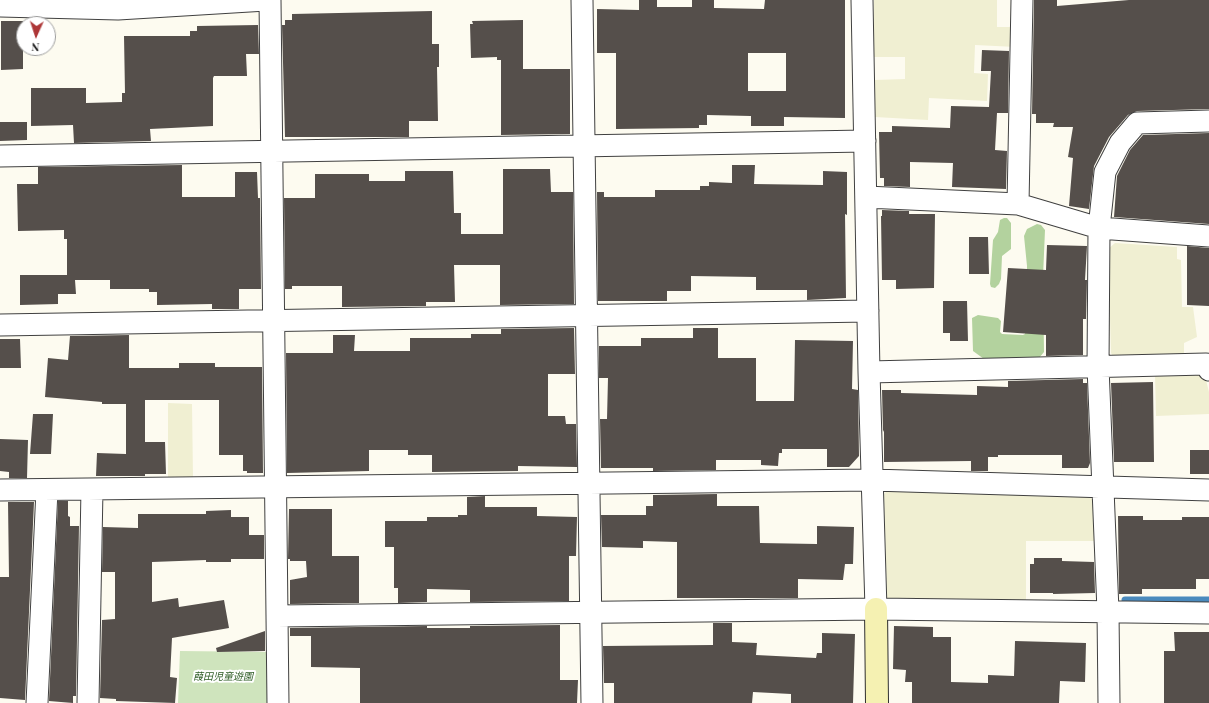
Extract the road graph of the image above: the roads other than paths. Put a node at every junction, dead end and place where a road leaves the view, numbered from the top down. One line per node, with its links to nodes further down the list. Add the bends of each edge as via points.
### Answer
1 (266, 0): 6 (street, via 118,9)
2 (270, 0): 10 (street)
3 (582, 0): 9 (street)
4 (862, 0): 8 (street)
5 (1022, 0): 13 (street)
6 (0, 6)
7 (1209, 121): 14 (street, via 1137,123 1120,143 1105,172)
8 (865, 141): 9 (street); 12 (street)
9 (584, 146): 10 (street); 17 (street)
10 (271, 151): 11 (street); 18 (street)
11 (0, 156)
12 (866, 196): 13 (street); 16 (street)
13 (1018, 204): 14 (street)
14 (1099, 228): 15 (street); 20 (street)
15 (1209, 236)
16 (868, 311): 17 (street); 22 (street)
17 (586, 316): 18 (street); 24 (street)
18 (273, 321): 19 (street); 25 (street)
19 (0, 325)
20 (1098, 367): 21 (street, via 1206,364); 22 (street); 26 (street)
21 (1209, 370)
22 (869, 372): 23 (street)
23 (872, 480): 24 (street); 26 (street); 31 (street)
24 (588, 483): 25 (street); 33 (street)
25 (275, 487): 27 (street); 35 (street)
26 (1104, 487): 30 (street); 32 (street)
27 (92, 489): 29 (street); 37 (street)
28 (0, 490): 29 (street)
29 (47, 490): 36 (street)
30 (1209, 490)
31 (876, 609): 32 (street); 33 (street); 40 (street)
32 (1108, 611): 34 (street); 41 (street)
33 (590, 613): 35 (street); 39 (street)
34 (1209, 613)
35 (277, 616): 38 (street)
36 (38, 703)
37 (88, 703)
38 (278, 703)
39 (592, 703)
40 (877, 703)
41 (1109, 703)

